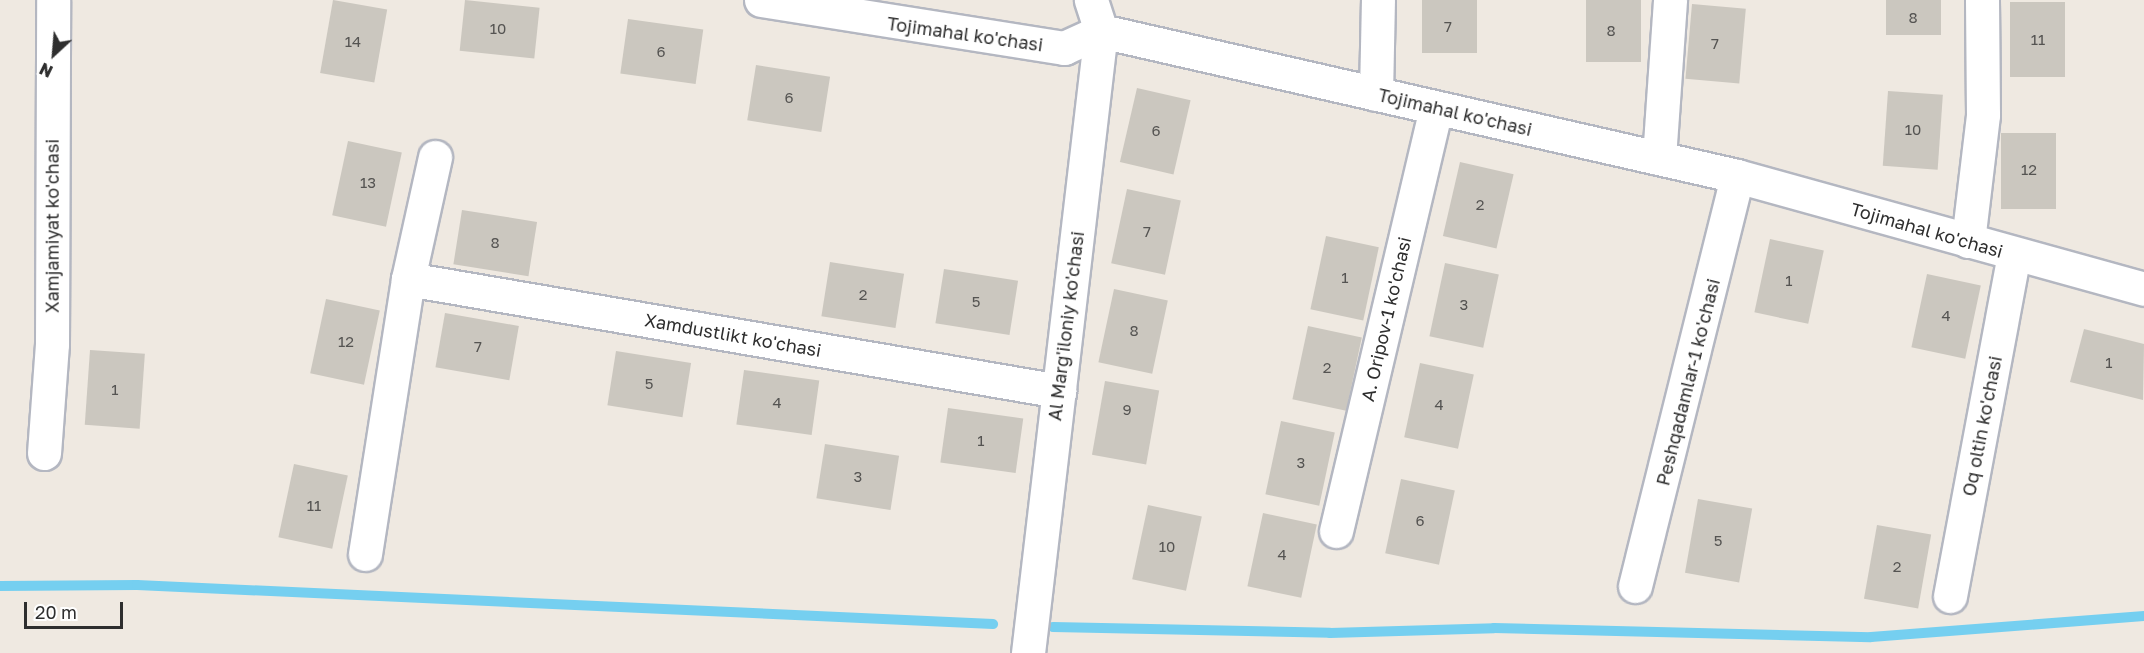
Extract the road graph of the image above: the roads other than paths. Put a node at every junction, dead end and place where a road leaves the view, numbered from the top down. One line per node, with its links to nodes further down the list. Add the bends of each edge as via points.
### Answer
1 (53, 0): 18 (street, Xamjamiyat ko'chasi, via 52,344)
2 (760, 0): 7 (street, Tojimahal ko'chasi, via 1064,48)
3 (1091, 0): 7 (street, Al Marg'iloniy ko'chasi)
4 (1378, 0): 8 (street)
5 (1670, 0): 11 (street)
6 (1982, 0): 13 (street, via 1983,115)
7 (1101, 32): 8 (street, Tojimahal ko'chasi); 17 (street, Al Marg'iloniy ko'chasi)
8 (1376, 94): 9 (street, Tojimahal ko'chasi)
9 (1436, 108): 11 (street, Tojimahal ko'chasi); 19 (street, A. Oripov-1 ko'chasi)
10 (435, 157): 15 (street)
11 (1659, 158): 12 (street, Tojimahal ko'chasi)
12 (1737, 176): 13 (street, Tojimahal ko'chasi); 21 (street, Peshqadamlar-1 ko'chasi)
13 (1968, 241): 14 (street, Tojimahal ko'chasi)
14 (2014, 255): 16 (street, Tojimahal ko'chasi); 22 (street, Oq oltin ko'chasi)
15 (408, 279): 17 (street, Xamdustlikt ko'chasi); 20 (street)
16 (2144, 289)
17 (1059, 391): 23 (street, Al Marg'iloniy ko'chasi)
18 (44, 453)
19 (1336, 531)
20 (364, 554)
21 (1635, 586)
22 (1950, 596)
23 (1028, 653)

